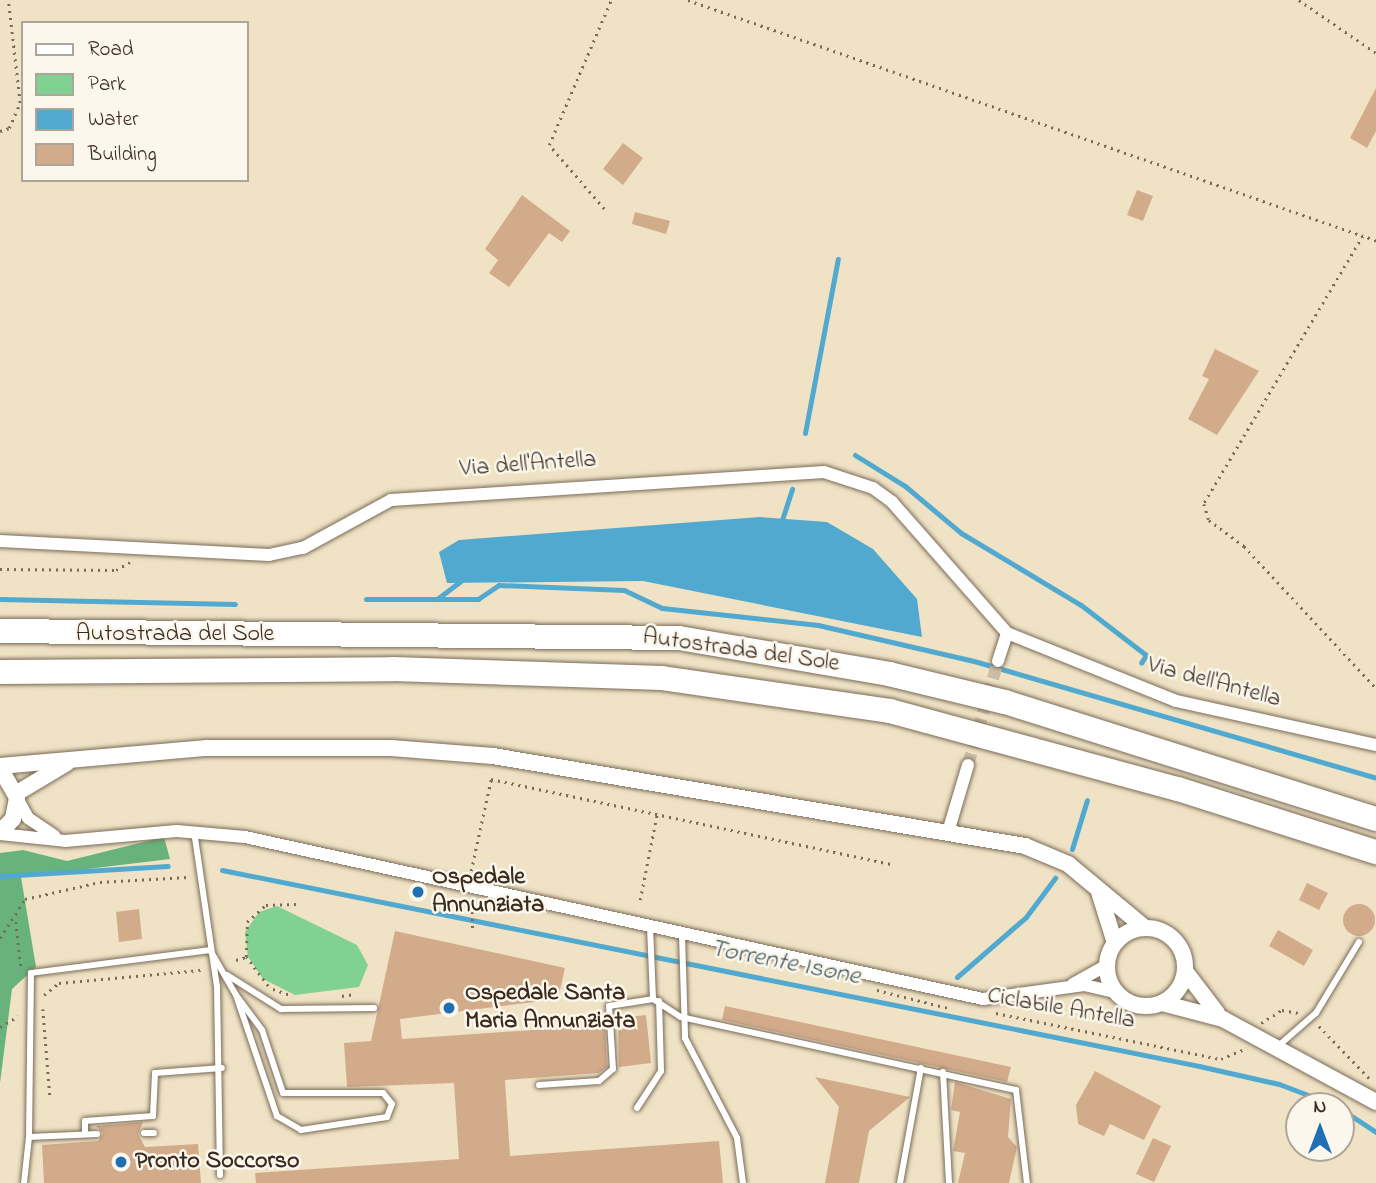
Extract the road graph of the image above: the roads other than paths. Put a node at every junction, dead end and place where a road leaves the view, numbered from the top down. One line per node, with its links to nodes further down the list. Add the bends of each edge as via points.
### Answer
1 (0, 541): 3 (street, Via dell'Antella, via 269,555 303,548 391,500 824,472 873,488 892,502)
2 (0, 631): 11 (highway, Autostrada del Sole, via 679,638 889,674 1005,702)
3 (1007, 633): 4 (street); 6 (street, Via dell'Antella, via 1176,702)
4 (998, 661)
5 (0, 672): 16 (highway, Autostrada del Sole, via 393,668 674,680 890,711 1178,789)
6 (1376, 745)
7 (89, 754): 9 (street); 10 (street); 13 (street, via 318,747 493,756)
8 (968, 765): 13 (street)
9 (0, 767): 10 (street)
10 (17, 796): 14 (street, via 13,819); 15 (street, via 34,824)
11 (1376, 819)
12 (194, 831): 15 (street); 18 (street, via 293,846); 23 (lane)
13 (948, 832): 17 (street, via 1050,855)
14 (0, 833): 15 (street)
15 (65, 841)
16 (1376, 852)
17 (1097, 888): 19 (street); 22 (street)
18 (650, 927): 20 (street); 30 (lane, via 650,974)
19 (1144, 927): 22 (street); 26 (street, via 1175,940)
20 (682, 934): 27 (street, via 992,999); 33 (lane)
21 (1359, 942): 35 (lane, via 1310,1020 1281,1038)
22 (1115, 943): 24 (street)
23 (211, 950): 25 (lane); 36 (lane); 46 (lane, via 40,968 27,983)
24 (1106, 966): 27 (street); 28 (street)
25 (222, 971): 29 (lane); 32 (lane, via 281,1009)
26 (1185, 971): 31 (street, via 1178,990); 34 (street)
27 (1064, 988): 28 (street)
28 (1115, 992): 31 (street, via 1142,1006)
29 (236, 995): 29 (lane, via 262,1030 283,1093 383,1093 392,1104 387,1117 301,1130 277,1116)
30 (656, 1000): 33 (lane); 39 (lane, via 608,1006 613,1069 599,1081); 41 (lane, via 661,1071)
31 (1161, 1003): 34 (street)
32 (374, 1008)
33 (681, 1017): 37 (lane); 49 (lane, via 700,1074 737,1138)
34 (1223, 1019): 35 (street)
35 (1276, 1048): 40 (street)
36 (222, 1068): 44 (lane, via 155,1073 153,1116 85,1121); 47 (lane, via 214,1087)
37 (921, 1068): 38 (lane); 50 (lane)
38 (943, 1072): 51 (lane); 52 (lane, via 1016,1090)
39 (540, 1085)
40 (1376, 1102)
41 (637, 1108)
42 (144, 1133): 43 (lane)
43 (154, 1133)
44 (85, 1134): 45 (lane); 46 (lane)
45 (97, 1134)
46 (29, 1137): 48 (lane)
47 (220, 1175)
48 (24, 1183)
49 (743, 1183)
50 (900, 1183)
51 (949, 1183)
52 (1027, 1183)

